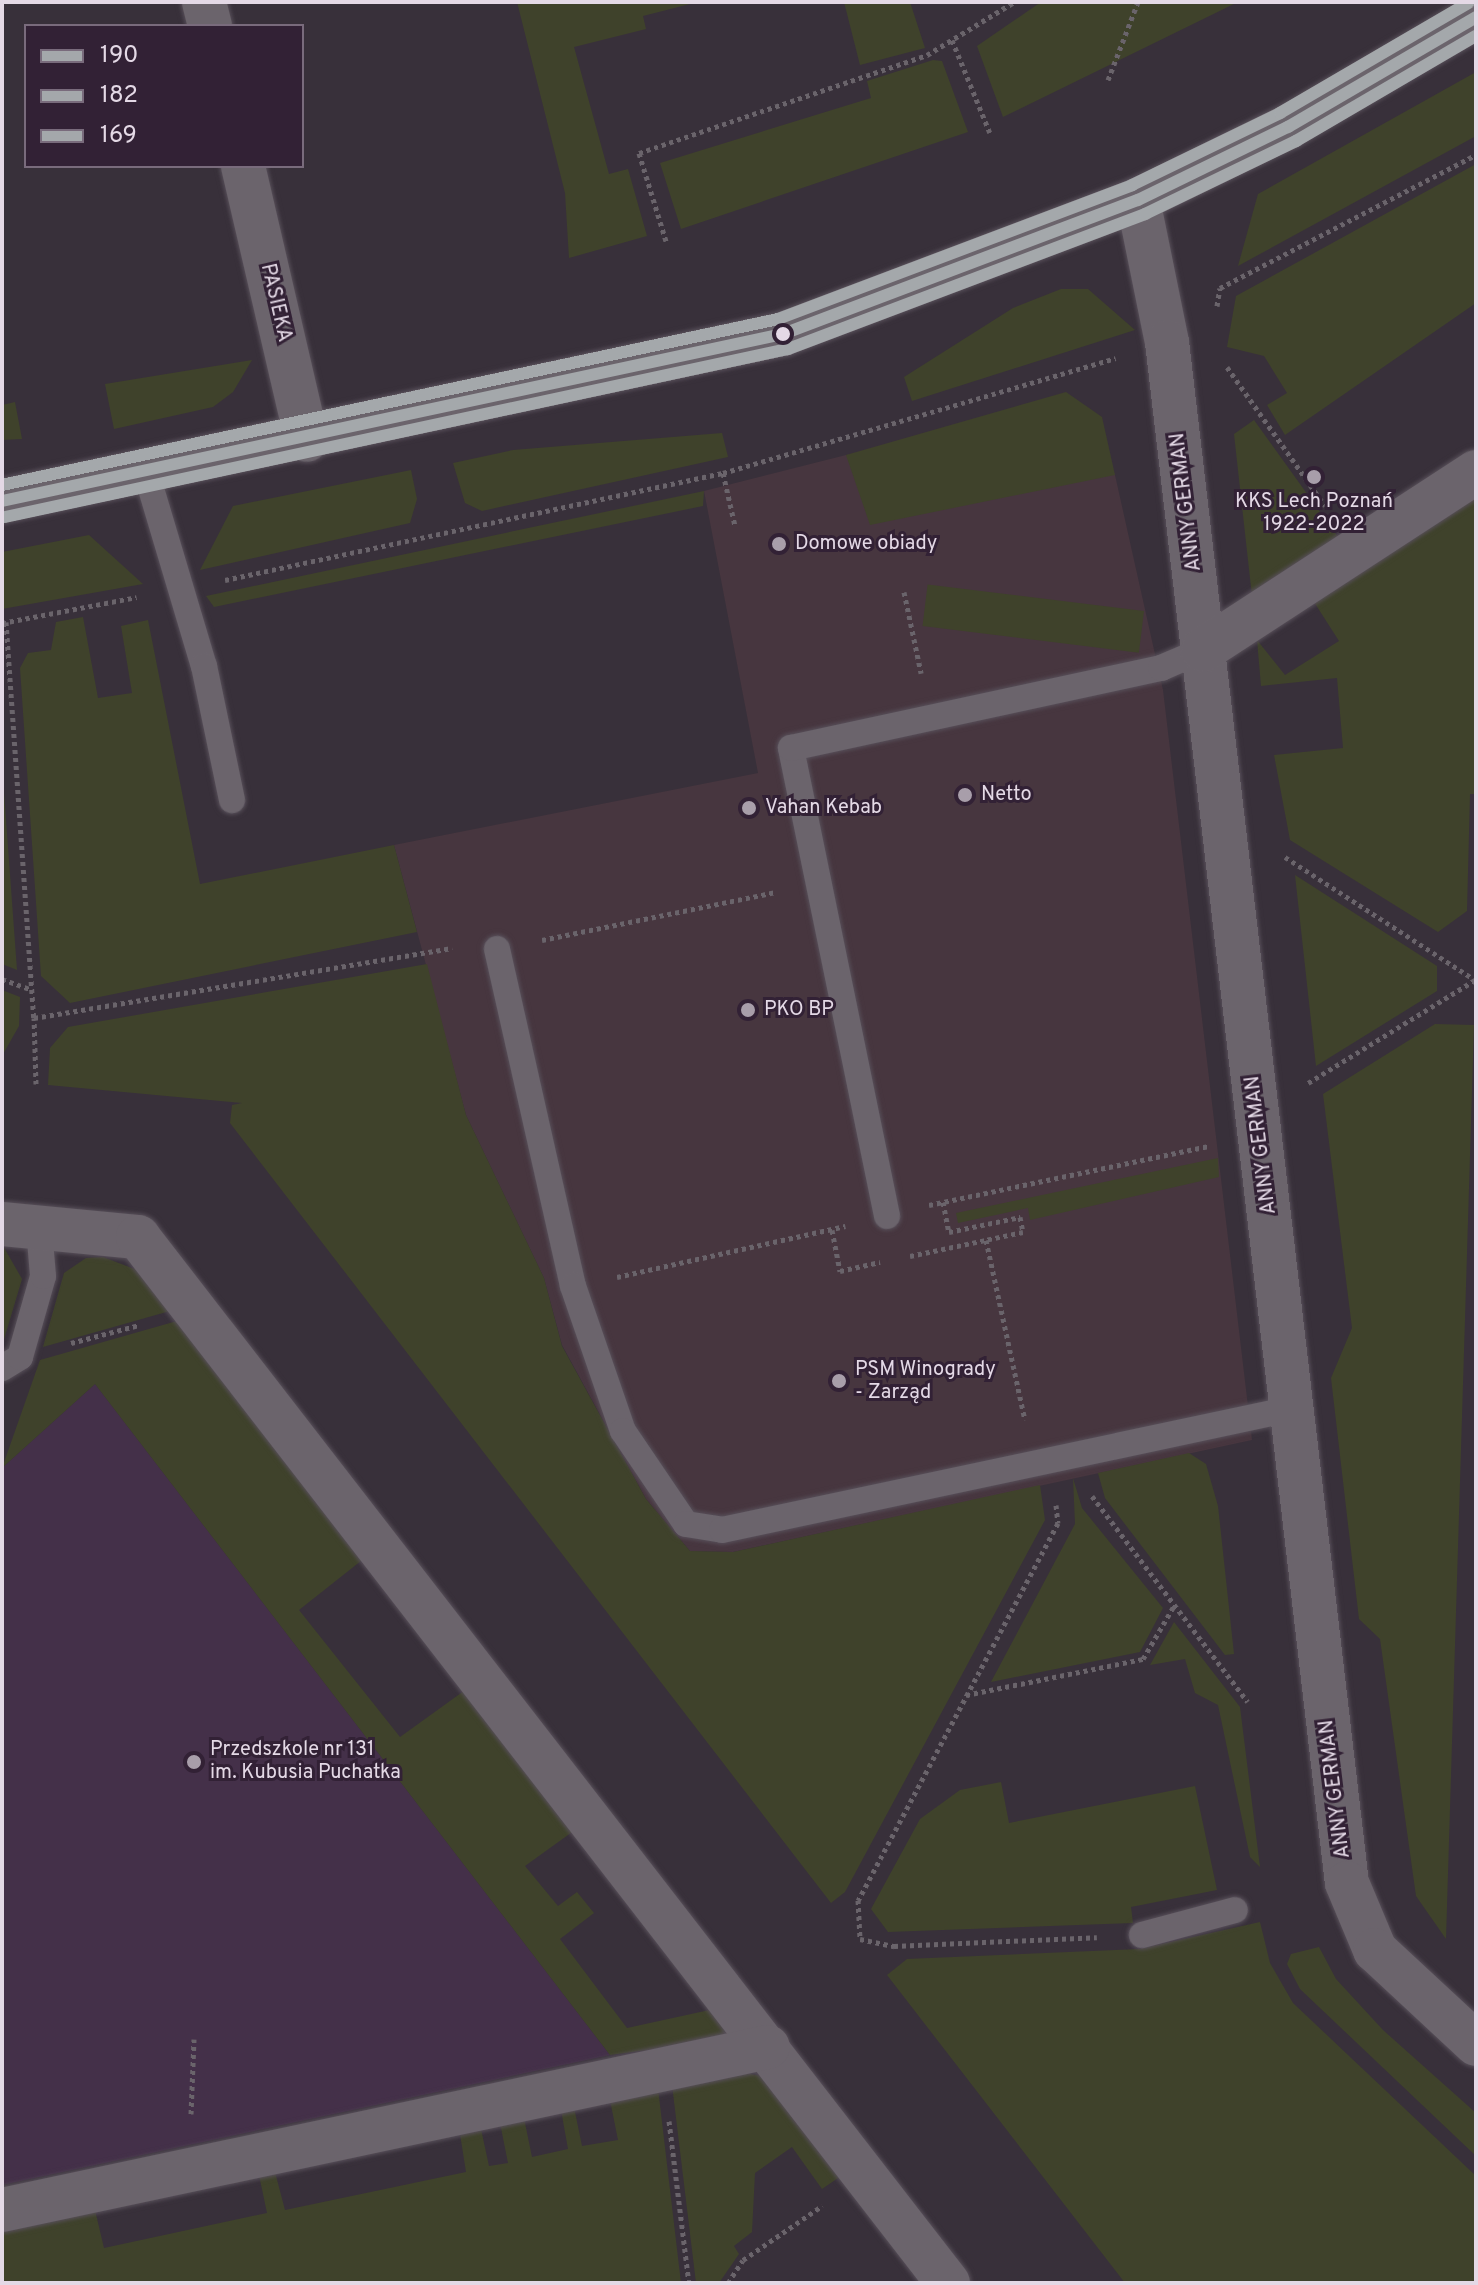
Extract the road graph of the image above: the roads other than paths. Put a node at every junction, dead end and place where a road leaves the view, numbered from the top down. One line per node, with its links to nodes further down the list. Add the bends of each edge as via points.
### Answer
1 (204, 2): 3 (street)
2 (1476, 17): 5 (street, via 1288,127)
3 (210, 24)
4 (243, 168): 6 (street, PASIEKA)
5 (1138, 200): 6 (street, via 783,334); 10 (street, ANNY GERMAN, via 1167,342)
6 (307, 440): 7 (street)
7 (146, 472): 9 (street); 11 (lane, via 204,666)
8 (1476, 472): 10 (street)
9 (2, 501)
10 (1203, 650): 13 (lane, via 1161,668 791,748); 16 (street, ANNY GERMAN)
11 (232, 800)
12 (497, 949): 16 (lane, via 573,1286 623,1431 686,1524 722,1530)
13 (887, 1216)
14 (21, 1226): 15 (lane, via 43,1276); 20 (street, via 138,1237)
15 (11, 1362)
16 (1291, 1409): 19 (street, ANNY GERMAN, via 1356,1919 1375,1950)
17 (1235, 1910): 18 (lane)
18 (1142, 1935)
19 (1476, 2044)
20 (768, 2047): 21 (street); 22 (street)
21 (11, 2208)
22 (948, 2283)

